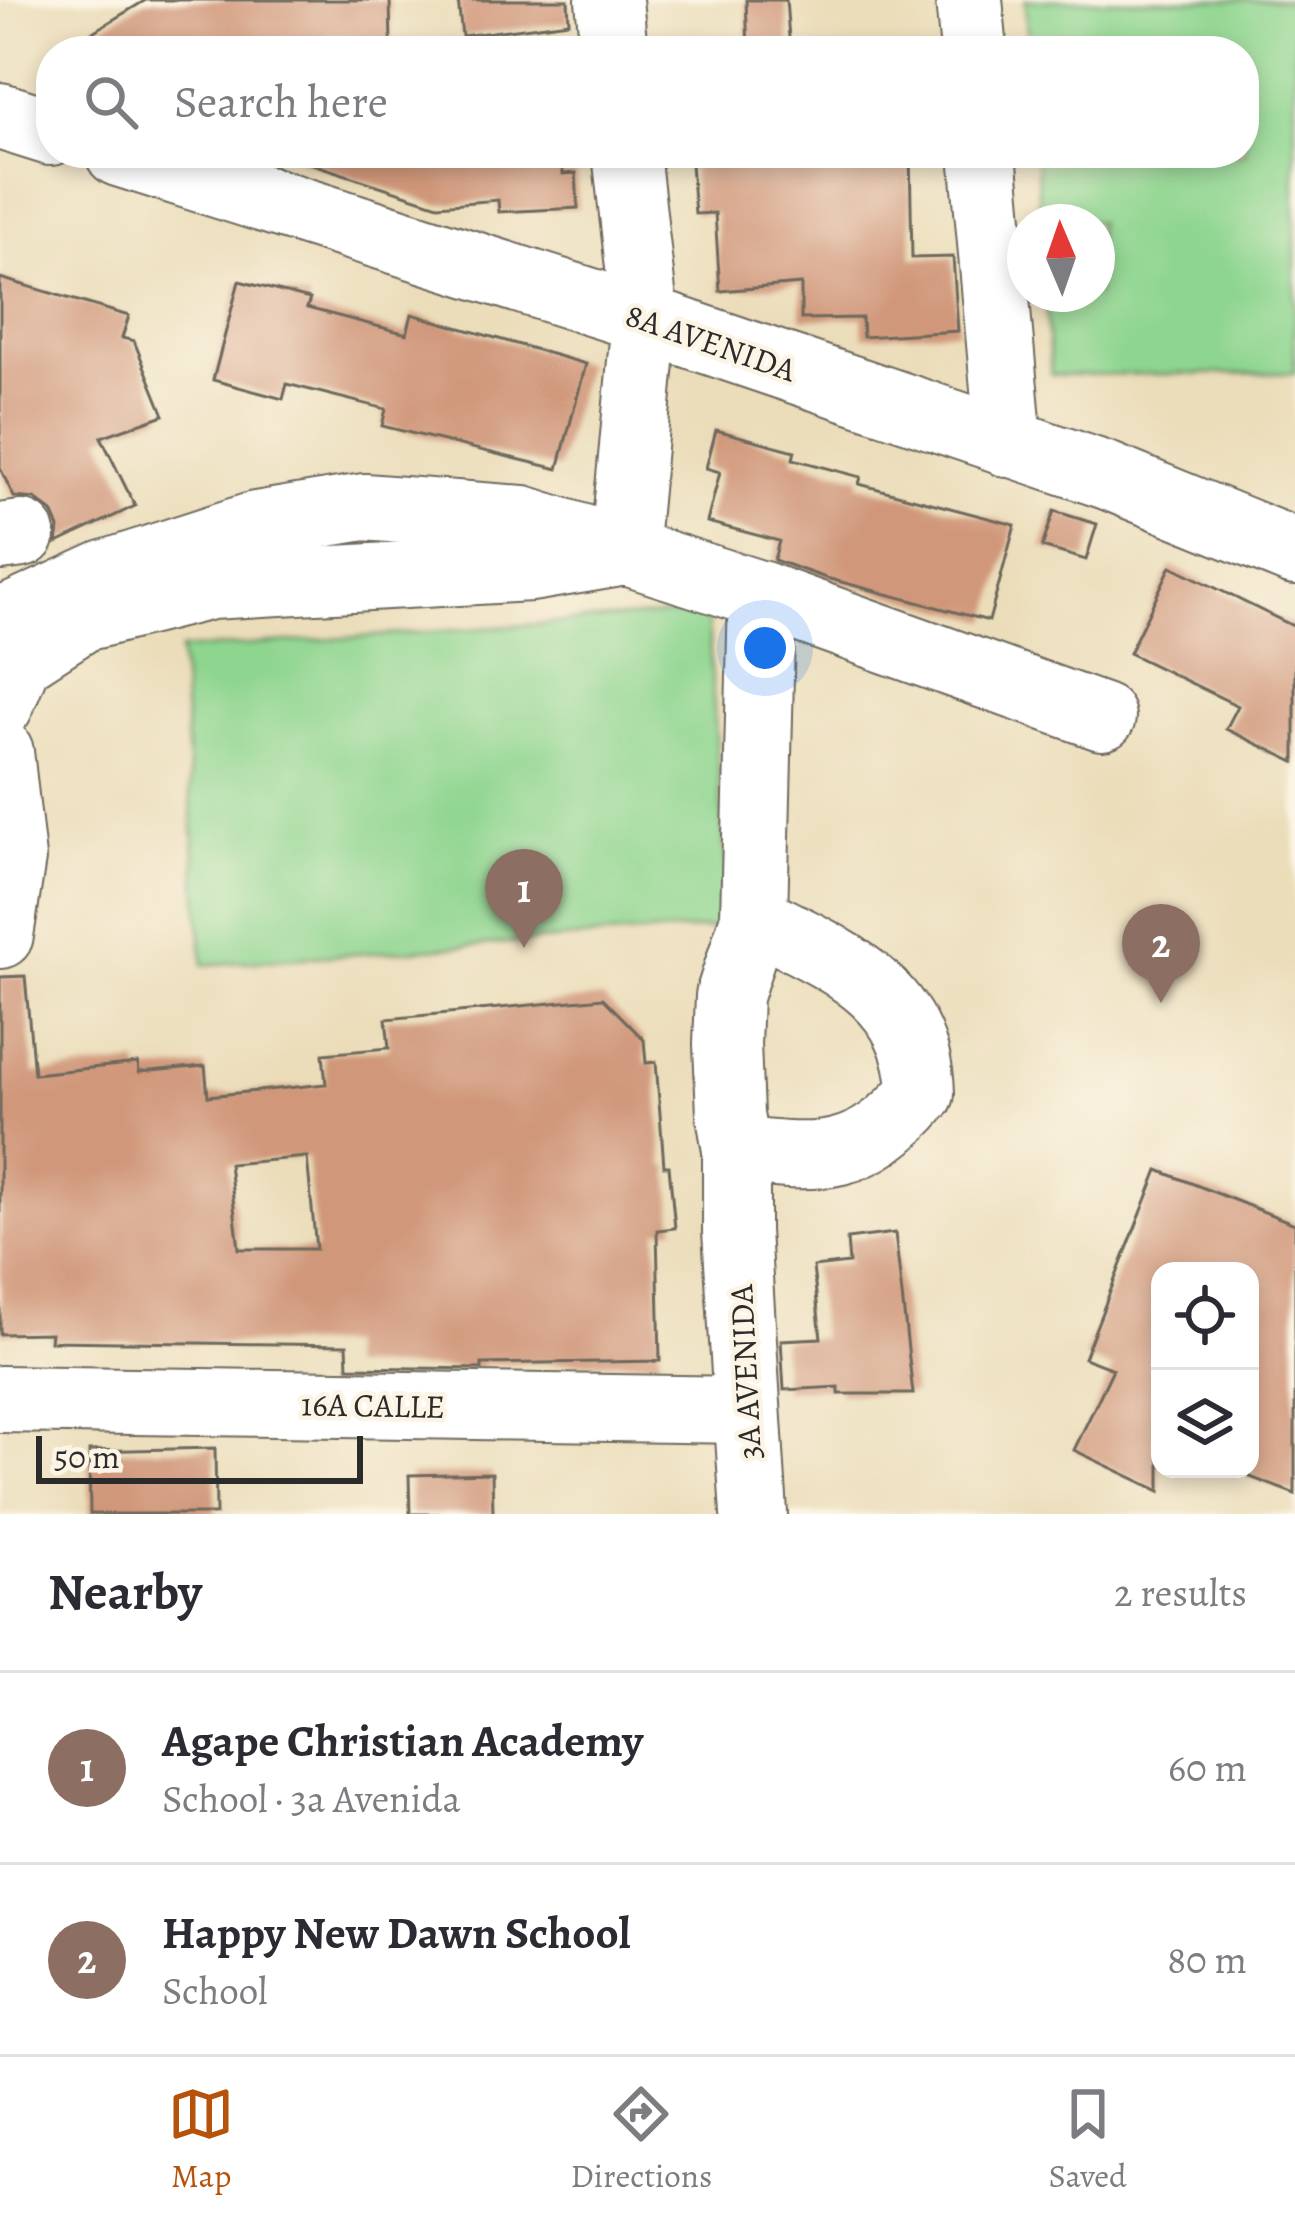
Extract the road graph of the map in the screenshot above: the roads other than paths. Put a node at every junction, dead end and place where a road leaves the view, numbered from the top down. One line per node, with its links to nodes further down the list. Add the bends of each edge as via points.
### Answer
1 (609, 0): 3 (street)
2 (970, 0): 4 (street)
3 (613, 36)
4 (973, 36)
5 (167, 168): 8 (street, 8A AVENIDA)
6 (628, 168): 8 (street)
7 (984, 168): 9 (street)
8 (645, 319): 9 (street, 8A AVENIDA); 10 (street)
9 (1009, 444): 11 (street, 8A AVENIDA)
10 (627, 527): 12 (street); 13 (street, via 364,507 256,525 105,574); 14 (street, via 531,568 210,586 83,618 18,660)
11 (1295, 552)
12 (762, 595): 15 (street); 17 (street, 3A AVENIDA)
13 (0, 622)
14 (0, 705)
15 (1102, 717)
16 (0, 752): 18 (street, via 12,858)
17 (754, 918): 19 (street, 3A AVENIDA, via 729,996); 19 (street, via 866,978 915,1049 921,1094 857,1148 802,1158)
18 (0, 935)
19 (736, 1150): 21 (street, 3A AVENIDA)
20 (0, 1399): 21 (street, 16A CALLE)
21 (746, 1410): 22 (street, 3A AVENIDA)
22 (754, 1514)

